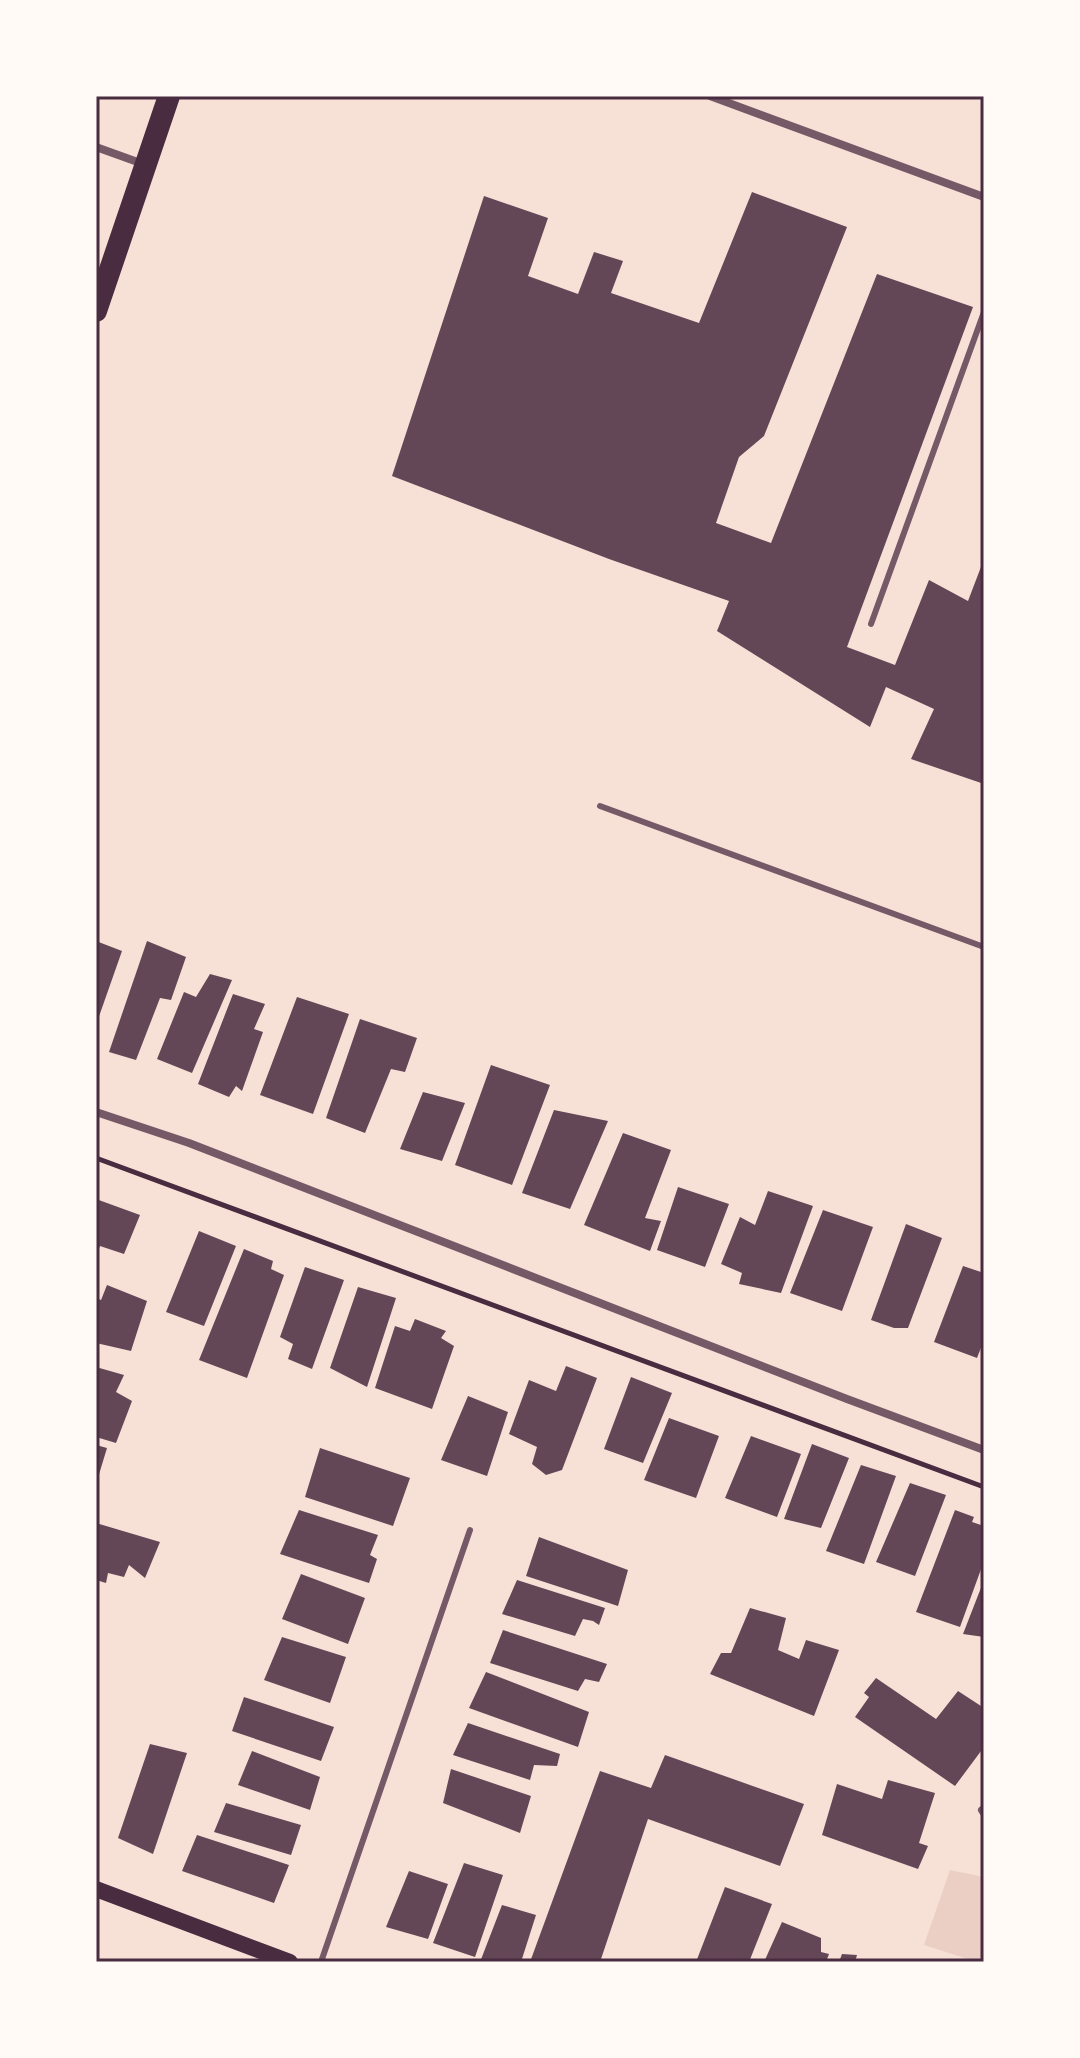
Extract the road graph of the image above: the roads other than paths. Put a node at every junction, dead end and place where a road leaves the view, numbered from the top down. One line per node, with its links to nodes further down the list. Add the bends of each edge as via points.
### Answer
1 (169, 96): 4 (highway)
2 (710, 96): 5 (street)
3 (96, 147): 4 (street)
4 (146, 165): 6 (highway)
5 (984, 197)
6 (96, 311)
7 (984, 312): 8 (lane)
8 (871, 624)
9 (600, 806): 10 (lane)
10 (984, 947)
11 (96, 1112): 12 (street, via 189,1143)
12 (984, 1450)
13 (470, 1530): 16 (lane)
14 (96, 1889): 15 (main road)
15 (290, 1962)
16 (321, 1962)

